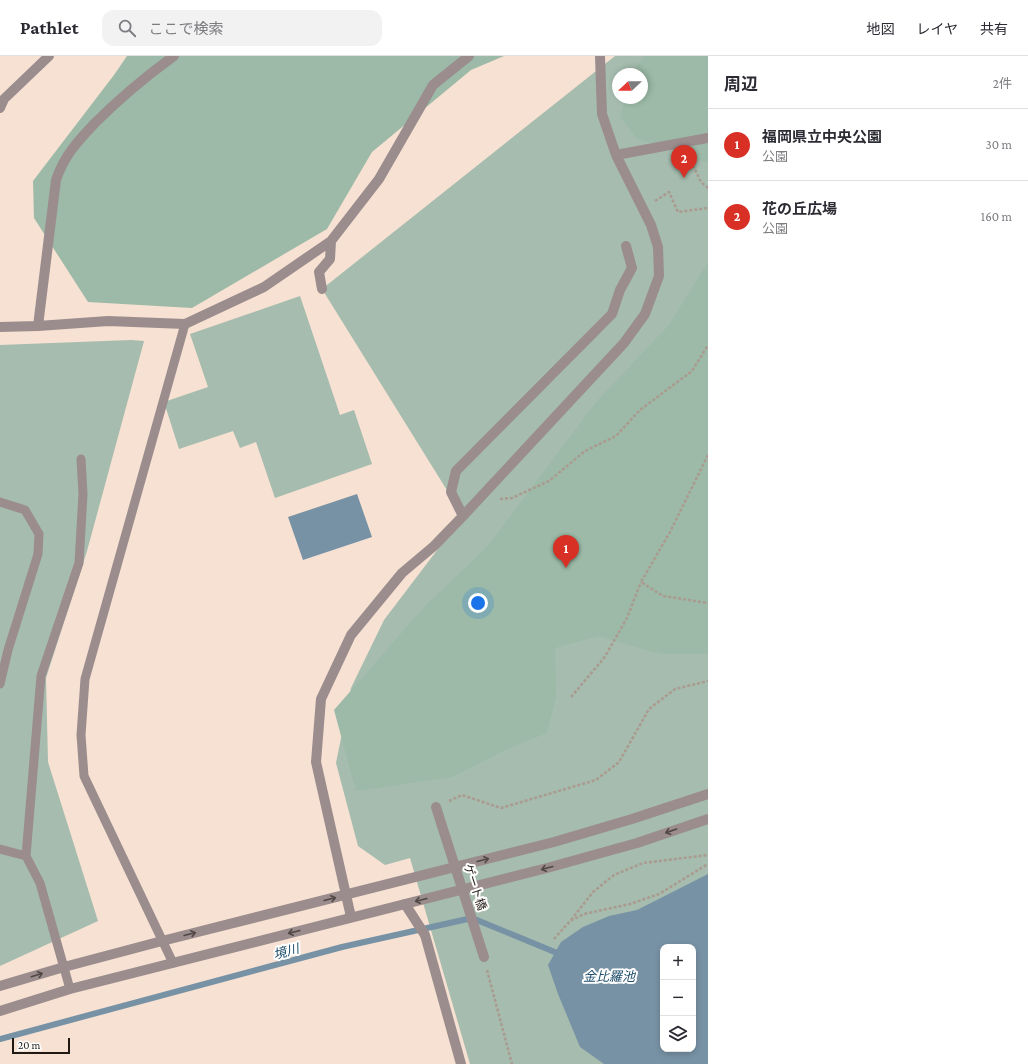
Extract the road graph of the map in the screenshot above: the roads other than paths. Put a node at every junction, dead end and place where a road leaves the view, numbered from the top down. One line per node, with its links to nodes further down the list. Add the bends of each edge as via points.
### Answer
1 (49, 56): 5 (street, via 4,99)
2 (174, 56): 12 (street, via 116,102 73,147 61,167 56,180)
3 (470, 56): 8 (street, via 433,85 379,179)
4 (600, 56): 7 (street, via 602,114)
5 (0, 108)
6 (708, 138): 7 (street)
7 (616, 155): 16 (street, via 651,225 658,247 659,276 645,314 624,343)
8 (331, 242): 10 (street, via 330,259 319,272); 11 (street, via 264,287)
9 (626, 246): 16 (street, via 632,268 620,290 612,314 456,471 450,492)
10 (322, 289)
11 (185, 324): 12 (street, via 108,320); 27 (lane, via 85,679 82,735 84,776)
12 (38, 326): 13 (street)
13 (0, 327)
14 (81, 459): 23 (lane, via 83,494 79,563 41,676)
15 (0, 502): 17 (lane, via 25,510 38,534 38,554)
16 (463, 516): 24 (street, via 434,546 402,573 351,635 321,700 316,762)
17 (4, 649): 18 (lane)
18 (0, 684)
19 (708, 794): 24 (street, one-way to 19, via 554,842)
20 (436, 807): 28 (street, ゲート橋, bridge)
21 (708, 818): 25 (street, one-way to 25, via 637,843)
22 (0, 849): 23 (lane)
23 (26, 856): 30 (lane, via 40,883)
24 (346, 895): 26 (street); 27 (street, one-way to 24)
25 (405, 904): 26 (street); 34 (street, via 425,935)
26 (351, 917): 29 (street, one-way to 29)
27 (162, 941): 29 (lane); 30 (street)
28 (484, 957)
29 (173, 963): 32 (street)
30 (64, 967): 31 (street, one-way to 30); 32 (lane)
31 (0, 986)
32 (70, 989): 33 (street)
33 (0, 1011)
34 (461, 1064)

